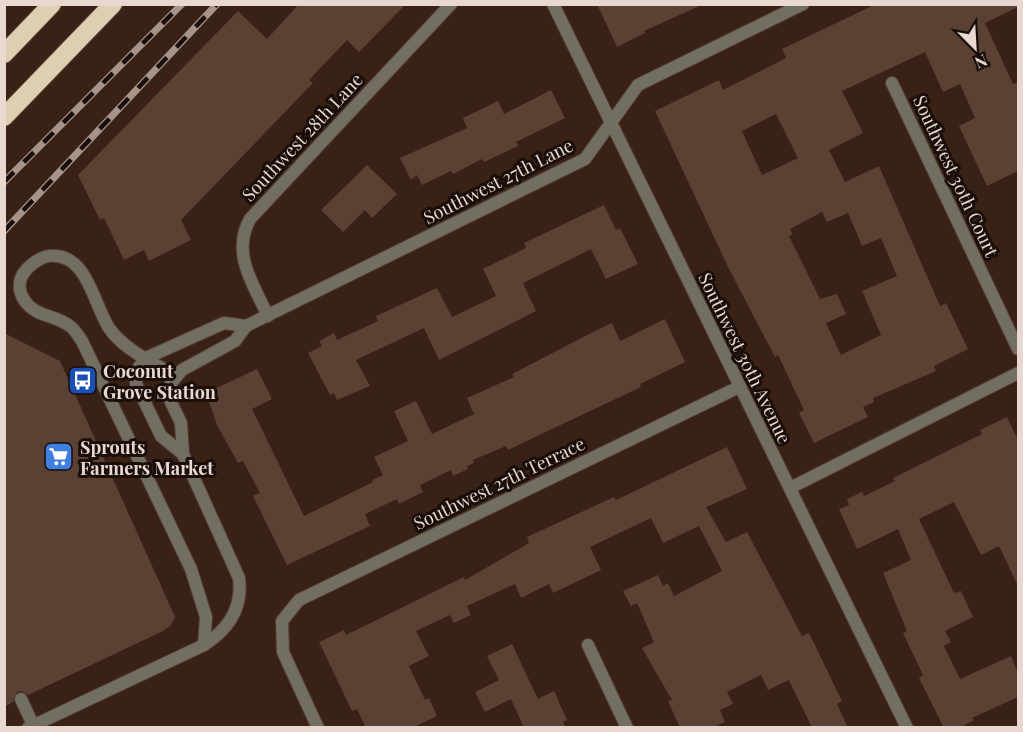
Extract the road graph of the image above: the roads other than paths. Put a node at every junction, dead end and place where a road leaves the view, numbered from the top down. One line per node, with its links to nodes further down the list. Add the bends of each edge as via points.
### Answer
1 (52, 4): 6 (highway)
2 (113, 4): 8 (highway)
3 (451, 4): 10 (street, Southwest 28th Lane, via 250,219 242,234 242,256)
4 (553, 4): 9 (street, Southwest 30th Avenue)
5 (803, 4): 9 (street, Southwest 27th Lane, via 638,85)
6 (6, 46)
7 (892, 83): 12 (street, Southwest 30th Court)
8 (4, 117)
9 (610, 123): 10 (street, Southwest 27th Lane, via 585,159); 16 (street, Southwest 30th Avenue)
10 (268, 316): 11 (street, Southwest 27th Lane)
11 (246, 326): 13 (street, Southwest 27th Lane, via 224,323); 15 (street, Southwest 27th Lane, via 235,341)
12 (1018, 349)
13 (146, 358): 15 (street); 17 (street, via 135,376 140,394 161,436); 19 (street, via 109,328 82,271 71,260 45,256 23,275 19,286 23,299 35,313 70,326 87,351 190,569 206,616)
14 (1018, 373): 18 (street)
15 (176, 376): 17 (street, via 171,383 170,400 181,423)
16 (739, 387): 18 (street, Southwest 30th Avenue); 23 (street, Southwest 27th Terrace, via 299,600 282,621 283,652)
17 (183, 454): 19 (street, via 236,567 241,589 237,609 226,628)
18 (790, 489): 25 (street, Southwest 30th Avenue)
19 (204, 645): 22 (street)
20 (588, 645): 24 (street)
21 (21, 699): 22 (street)
22 (31, 726)
23 (318, 728)
24 (627, 728)
25 (907, 728)

